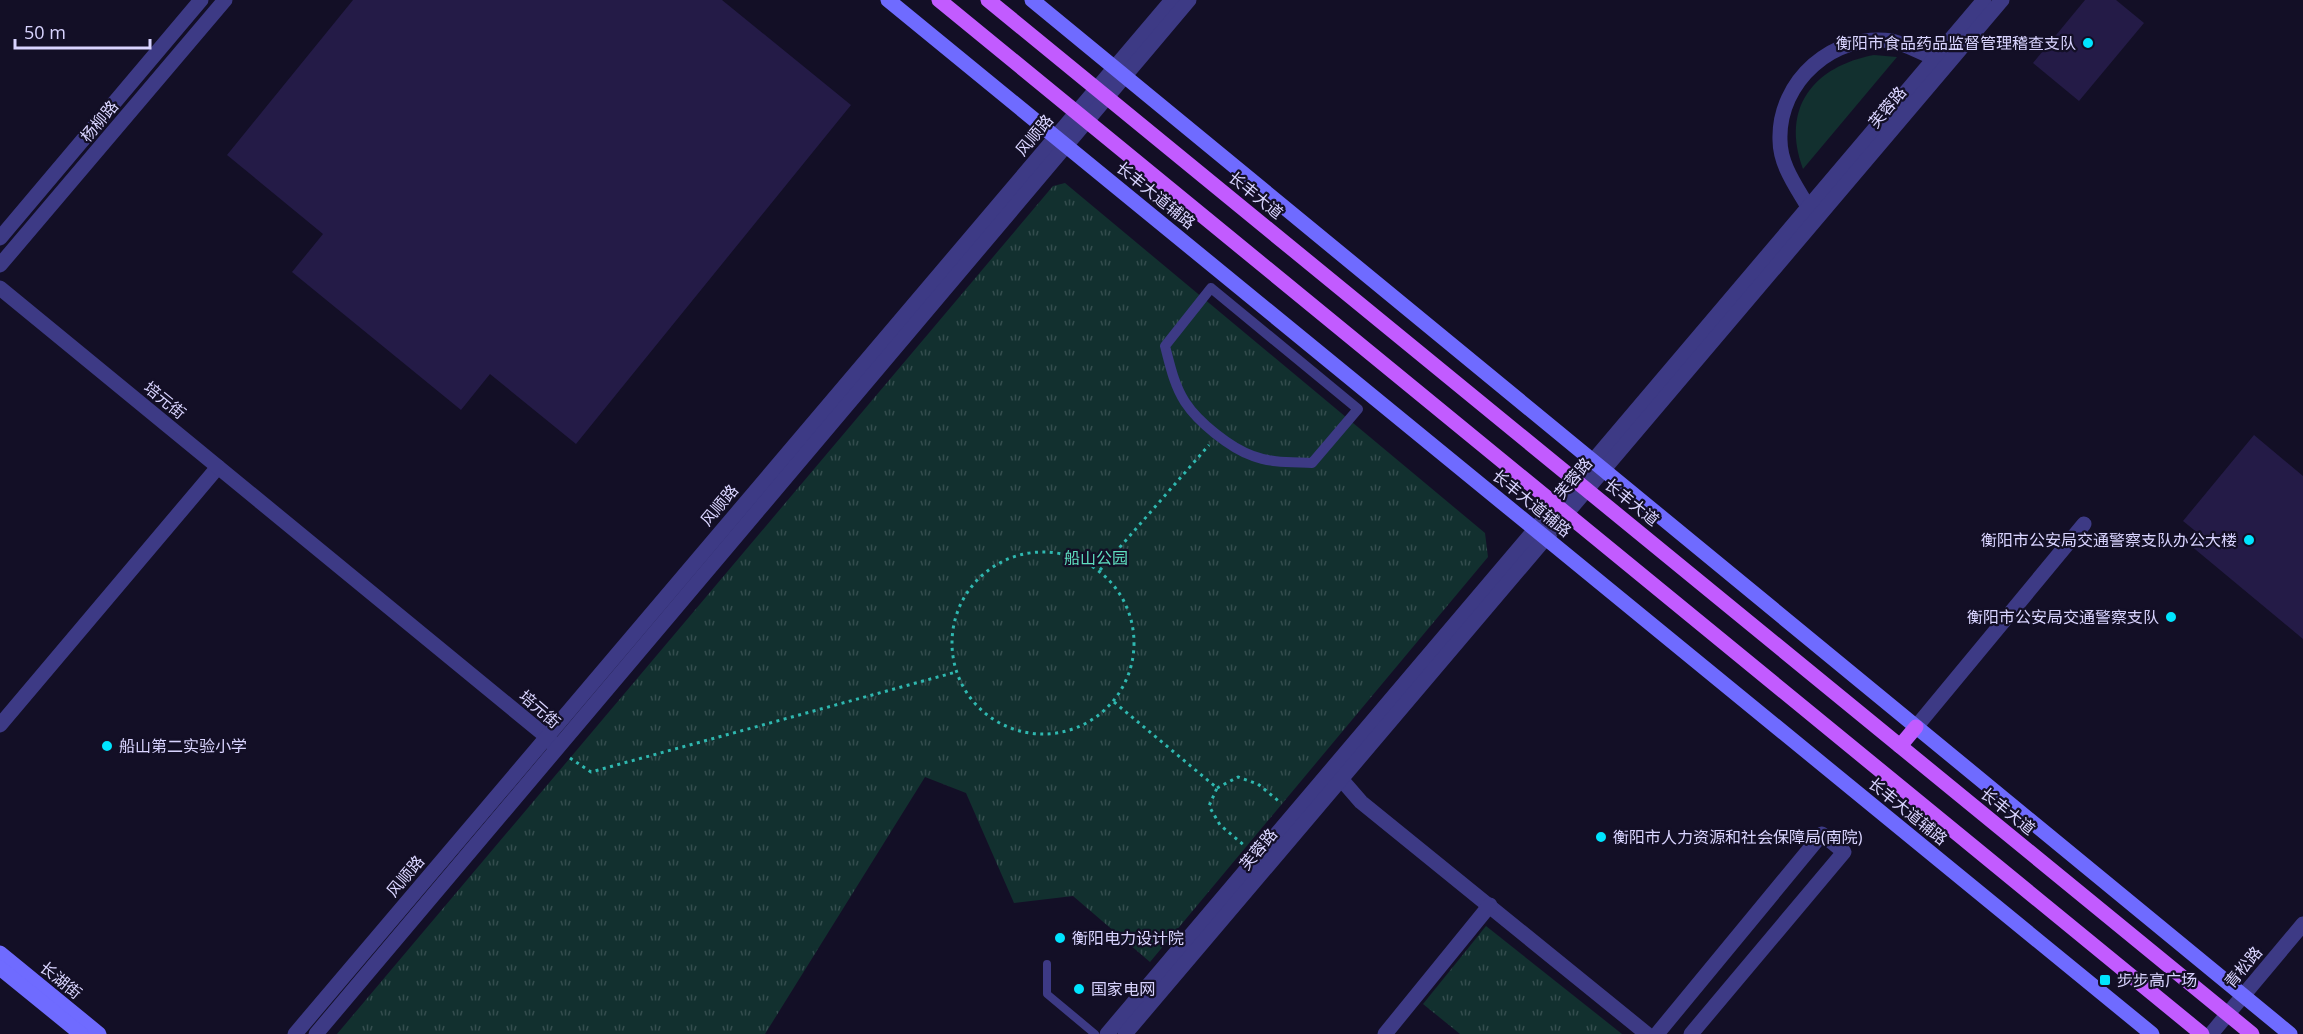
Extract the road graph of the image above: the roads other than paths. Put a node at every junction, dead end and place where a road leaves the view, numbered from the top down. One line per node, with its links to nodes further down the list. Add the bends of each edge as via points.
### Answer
1 (201, 0): 17 (street, 杨柳路)
2 (225, 0): 18 (street, 杨柳路)
3 (888, 0): 15 (main road, 长丰大道辅路)
4 (939, 0): 14 (main road)
5 (988, 0): 13 (main road, 长丰大道)
6 (1032, 0): 12 (main road)
7 (1172, 0): 12 (street, 风顺路)
8 (1189, 0): 12 (street, 风顺路)
9 (1984, 0): 11 (street, 芙蓉路)
10 (2002, 0): 22 (street, 芙蓉路)
11 (1935, 58): 16 (street, 芙蓉路); 16 (street, via 1893,41 1865,40 1837,49 1810,66 1794,85 1782,113 1779,141 1786,169)
12 (1119, 72): 13 (street, 风顺路); 22 (main road)
13 (1102, 93): 14 (street, 风顺路); 24 (main road, 长丰大道)
14 (1082, 117): 15 (street, 风顺路); 25 (main road)
15 (1061, 141): 27 (main road, 长丰大道辅路); 30 (street, 风顺路)
16 (1808, 207): 22 (street, 芙蓉路)
17 (0, 238)
18 (0, 265)
19 (0, 288): 23 (street, 培元街)
20 (0, 296): 23 (street, 培元街)
21 (1218, 434): 21 (street, via 1186,403 1173,377 1165,346 1211,288 1358,409 1312,463 1254,456)
22 (1598, 465): 24 (street, 芙蓉路); 29 (main road)
23 (216, 470): 28 (street); 30 (street, 培元街)
24 (1582, 484): 25 (street, 芙蓉路); 31 (main road, 长丰大道)
25 (1560, 510): 27 (street, 芙蓉路); 52 (main road)
26 (2084, 524): 29 (street)
27 (1540, 533): 32 (street, 芙蓉路); 45 (street, 芙蓉路); 51 (main road, 长丰大道辅路)
28 (0, 725)
29 (1916, 727): 31 (main road); 38 (main road)
30 (548, 743): 42 (street, 风顺路); 43 (street, 风顺路)
31 (1900, 746): 39 (main road, 长丰大道)
32 (1337, 783): 33 (street); 46 (street, 芙蓉路)
33 (1490, 905): 47 (street); 48 (street)
34 (2303, 924): 38 (street, 青松路)
35 (0, 953): 41 (main road, 长湖街)
36 (1047, 964): 44 (lane, via 1047,994)
37 (0, 968): 40 (main road, 长湖街)
38 (2243, 996): 39 (street, 青松路); 55 (main road)
39 (2227, 1014): 53 (street, 青松路); 54 (main road, 长丰大道)
40 (76, 1032)
41 (99, 1034)
42 (295, 1034)
43 (316, 1034)
44 (1095, 1034)
45 (1107, 1034)
46 (1125, 1034)
47 (1385, 1034)
48 (1647, 1034)
49 (1657, 1034): 50 (street, via 1822,834 1844,852)
50 (1690, 1034)
51 (2152, 1034)
52 (2202, 1034)
53 (2211, 1034)
54 (2252, 1034)
55 (2290, 1034)

